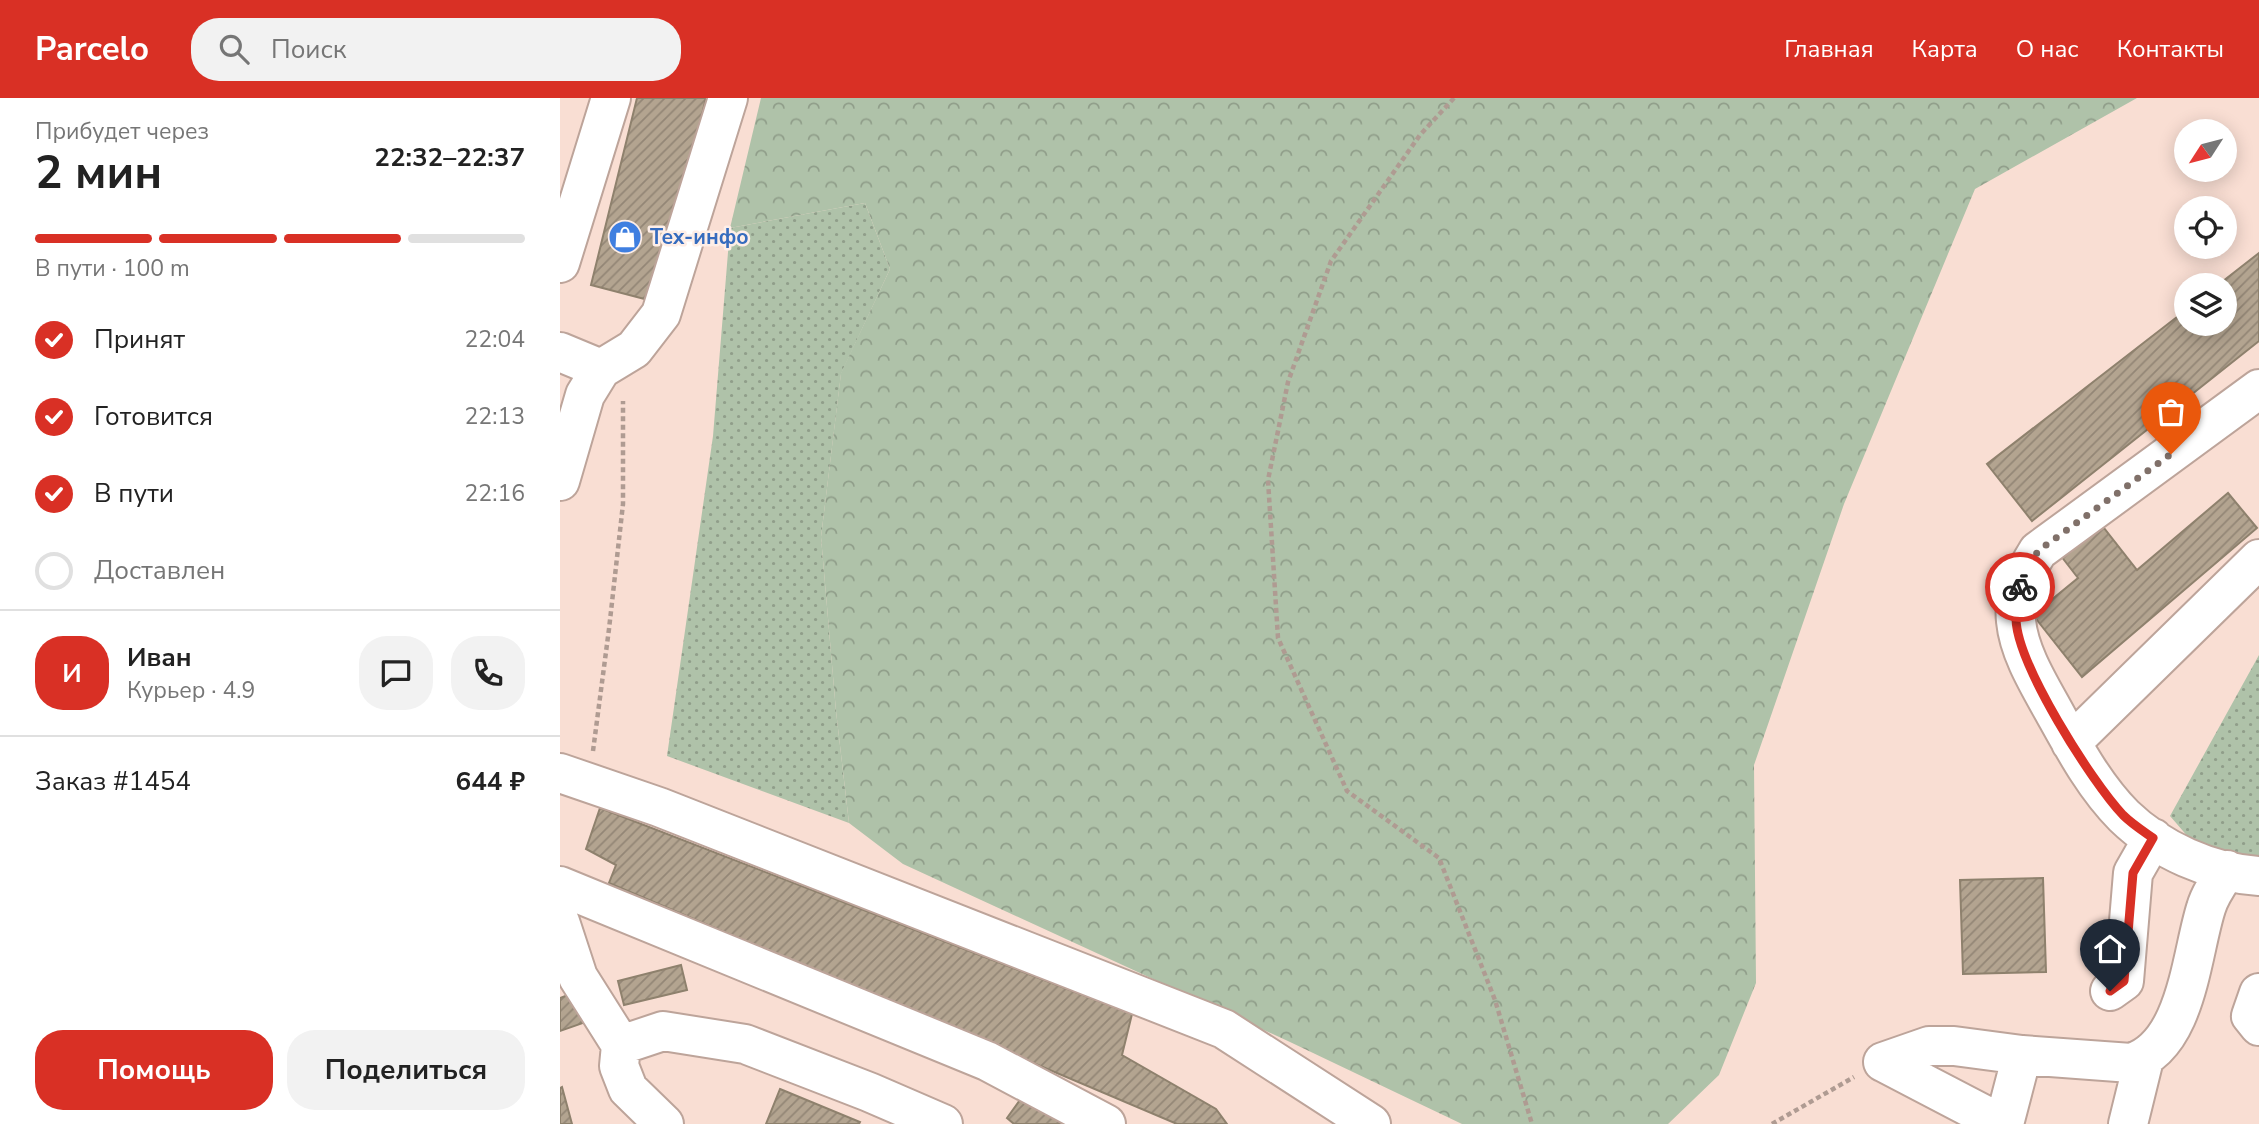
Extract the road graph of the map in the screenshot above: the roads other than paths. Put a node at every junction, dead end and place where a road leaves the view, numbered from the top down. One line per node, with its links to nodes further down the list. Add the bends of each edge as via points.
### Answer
1 (611, 98): 3 (street)
2 (728, 98): 5 (street, via 661,314 634,349)
3 (560, 262)
4 (560, 352): 5 (street)
5 (612, 363): 7 (street, via 585,395)
6 (2259, 389): 9 (street, via 2038,551 2026,571 2015,620 2022,648)
7 (560, 481)
8 (2259, 559): 9 (street)
9 (2071, 743): 11 (street, via 2125,816)
10 (574, 778): 24 (street, via 659,807 1224,1029)
11 (2153, 838): 12 (street, via 2180,855); 15 (street, via 2133,873 2124,981)
12 (2243, 873): 20 (street, via 2206,908 2179,1009 2154,1052)
13 (560, 886): 23 (street, via 987,1061)
14 (560, 922): 18 (street, via 578,977)
15 (2110, 991)
16 (2259, 993): 17 (street, via 2251,1016)
17 (2259, 1026)
18 (621, 1045): 21 (street, via 619,1066 628,1089); 22 (street, via 663,1031 745,1044)
19 (2022, 1055): 20 (street, via 2131,1063); 25 (street); 25 (street, via 1929,1046 1883,1062)
20 (2144, 1059): 26 (street)
21 (664, 1124)
22 (943, 1124)
23 (1107, 1124)
24 (1371, 1124)
25 (2003, 1124)
26 (2128, 1124)

